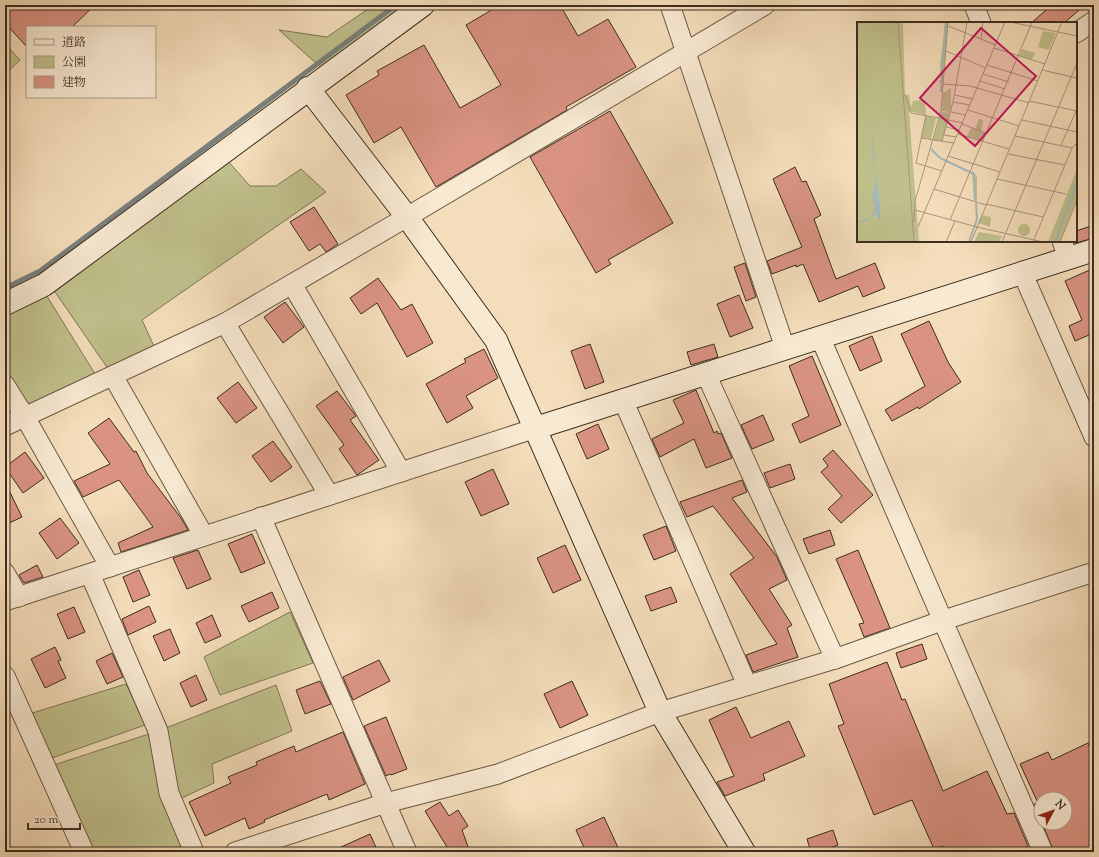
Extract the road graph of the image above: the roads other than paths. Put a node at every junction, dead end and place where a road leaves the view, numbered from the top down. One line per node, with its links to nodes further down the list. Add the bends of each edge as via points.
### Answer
1 (423, 5): 9 (street)
2 (670, 5): 8 (street)
3 (765, 5): 8 (street)
4 (974, 5): 6 (street)
5 (1094, 21): 7 (street)
6 (981, 22)
7 (1077, 32)
8 (687, 52): 10 (street); 18 (street)
9 (308, 88): 10 (street); 15 (street, via 44,285)
10 (407, 217): 14 (street); 25 (street, via 496,340)
11 (1065, 250): 12 (street); 13 (street)
12 (1094, 250)
13 (1022, 272): 17 (street); 26 (street)
14 (292, 284): 16 (street); 27 (street)
15 (5, 304)
16 (225, 323): 20 (street); 28 (street)
17 (820, 337): 18 (street); 36 (street)
18 (785, 348): 19 (street)
19 (706, 374): 22 (street); 37 (street)
20 (113, 376): 23 (street); 30 (street)
21 (5, 385): 23 (street)
22 (623, 400): 25 (street); 39 (street)
23 (25, 417): 24 (street); 31 (street)
24 (5, 426)
25 (536, 428): 27 (street); 40 (street)
26 (1094, 437)
27 (401, 472): 28 (street)
28 (329, 495): 29 (street)
29 (261, 517): 30 (street); 41 (street)
30 (204, 536): 31 (street)
31 (110, 567): 34 (street)
32 (1094, 572): 36 (street)
33 (5, 573): 35 (street)
34 (90, 574): 35 (street); 43 (street, via 158,731 169,793)
35 (12, 599)
36 (944, 620): 37 (street); 47 (street)
37 (835, 659): 39 (street)
38 (5, 676): 42 (street)
39 (747, 685): 40 (street)
40 (660, 712): 41 (street, via 498,774); 46 (street)
41 (386, 803): 44 (street); 45 (street)
42 (84, 852)
43 (194, 852)
44 (235, 852)
45 (407, 852)
46 (744, 852)
47 (1044, 852)

